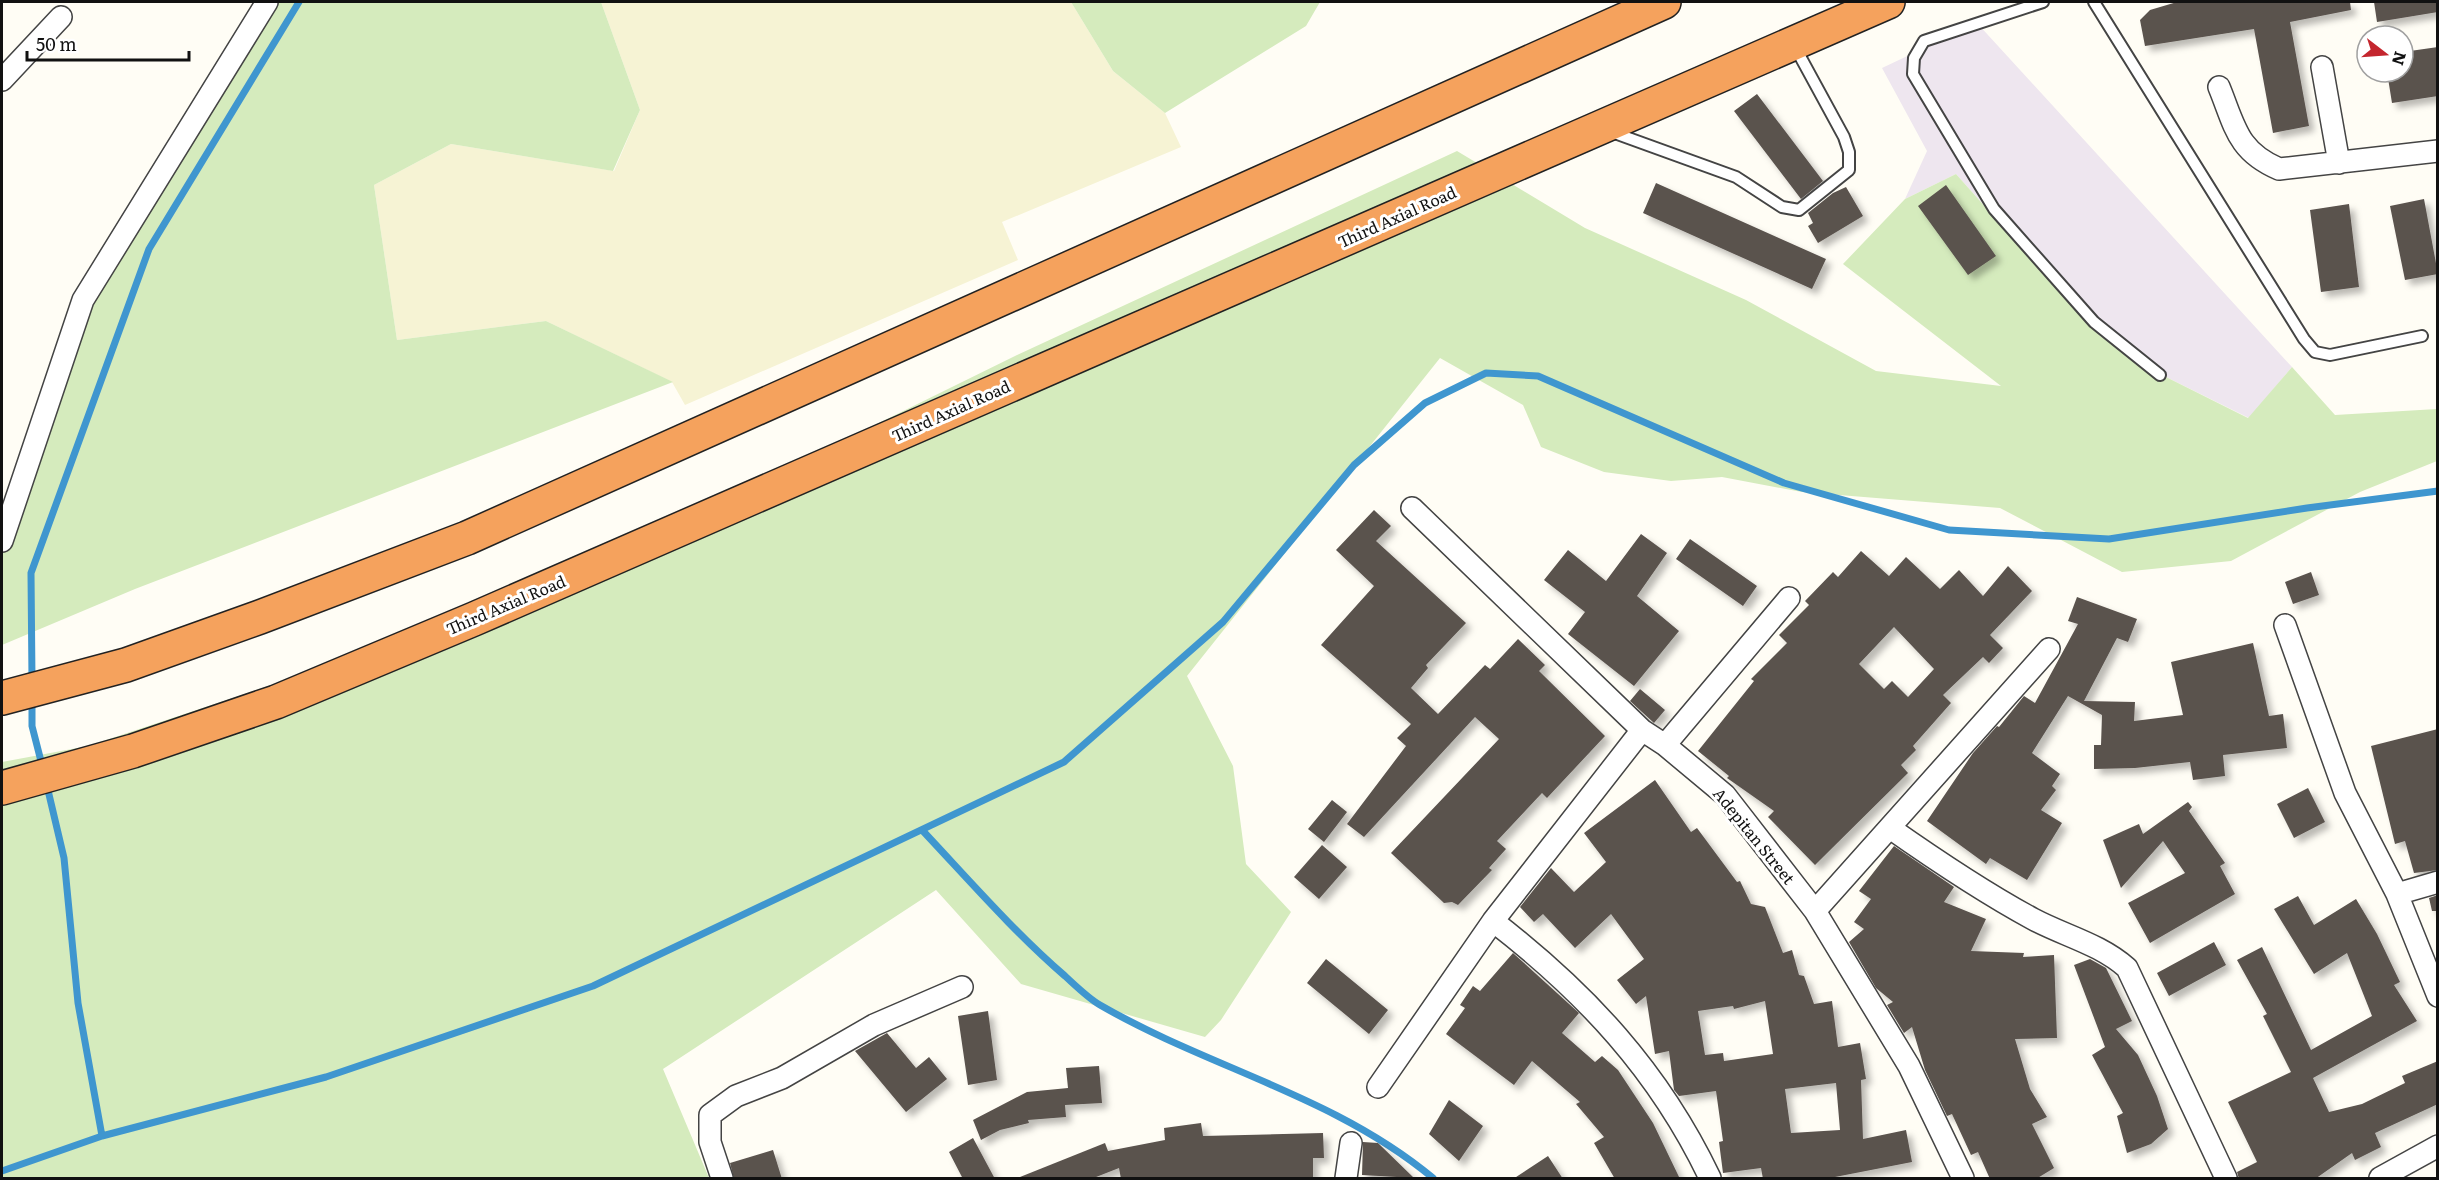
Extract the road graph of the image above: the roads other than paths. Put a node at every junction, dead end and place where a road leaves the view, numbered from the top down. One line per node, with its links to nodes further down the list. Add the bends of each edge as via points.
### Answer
1 (267, 2): 17 (street, via 83,300)
2 (1888, 2): 7 (highway, Third Axial Road)
3 (2043, 2): 15 (lane, via 1924,41 1914,58 1913,74 1994,209 2094,322)
4 (2094, 2): 14 (lane, via 2315,352 2330,355)
5 (1647, 5): 21 (highway, via 468,538 126,665)
6 (61, 17): 9 (street)
7 (1794, 45): 11 (highway, Third Axial Road); 11 (lane, via 1849,152 1849,170 1799,210 1782,207 1736,177)
8 (2322, 67): 13 (street)
9 (2, 80)
10 (2219, 87): 13 (street, via 2242,142 2258,160 2279,169)
11 (1600, 128): 24 (highway, Third Axial Road, via 496,610 276,702 133,751)
12 (2438, 151): 13 (street)
13 (2339, 163)
14 (2422, 336)
15 (2160, 375)
16 (1412, 508): 22 (street, Adepitan Street)
17 (2, 541)
18 (1789, 598): 23 (street)
19 (2285, 625): 27 (street, via 2345,793)
20 (2049, 649): 25 (street)
21 (2, 698)
22 (1642, 730): 23 (street, Adepitan Street); 29 (street)
23 (1665, 745): 28 (street, Adepitan Street, via 1725,795)
24 (2, 788)
25 (1890, 828): 28 (street); 39 (street, via 1979,890 2048,927 2110,953 2127,968)
26 (2438, 882): 27 (street)
27 (2397, 894): 31 (street)
28 (1815, 911): 38 (street, Adepitan Street, via 1909,1066)
29 (1493, 921): 32 (street); 37 (street, via 1590,1003 1638,1060)
30 (962, 987): 35 (street, via 874,1025 782,1078 736,1096 710,1115 710,1142)
31 (2438, 996)
32 (1378, 1087)
33 (1350, 1143): 36 (street)
34 (2438, 1146): 40 (street)
35 (722, 1179)
36 (1346, 1179)
37 (1710, 1179)
38 (1963, 1179)
39 (2226, 1179)
40 (2380, 1179)

